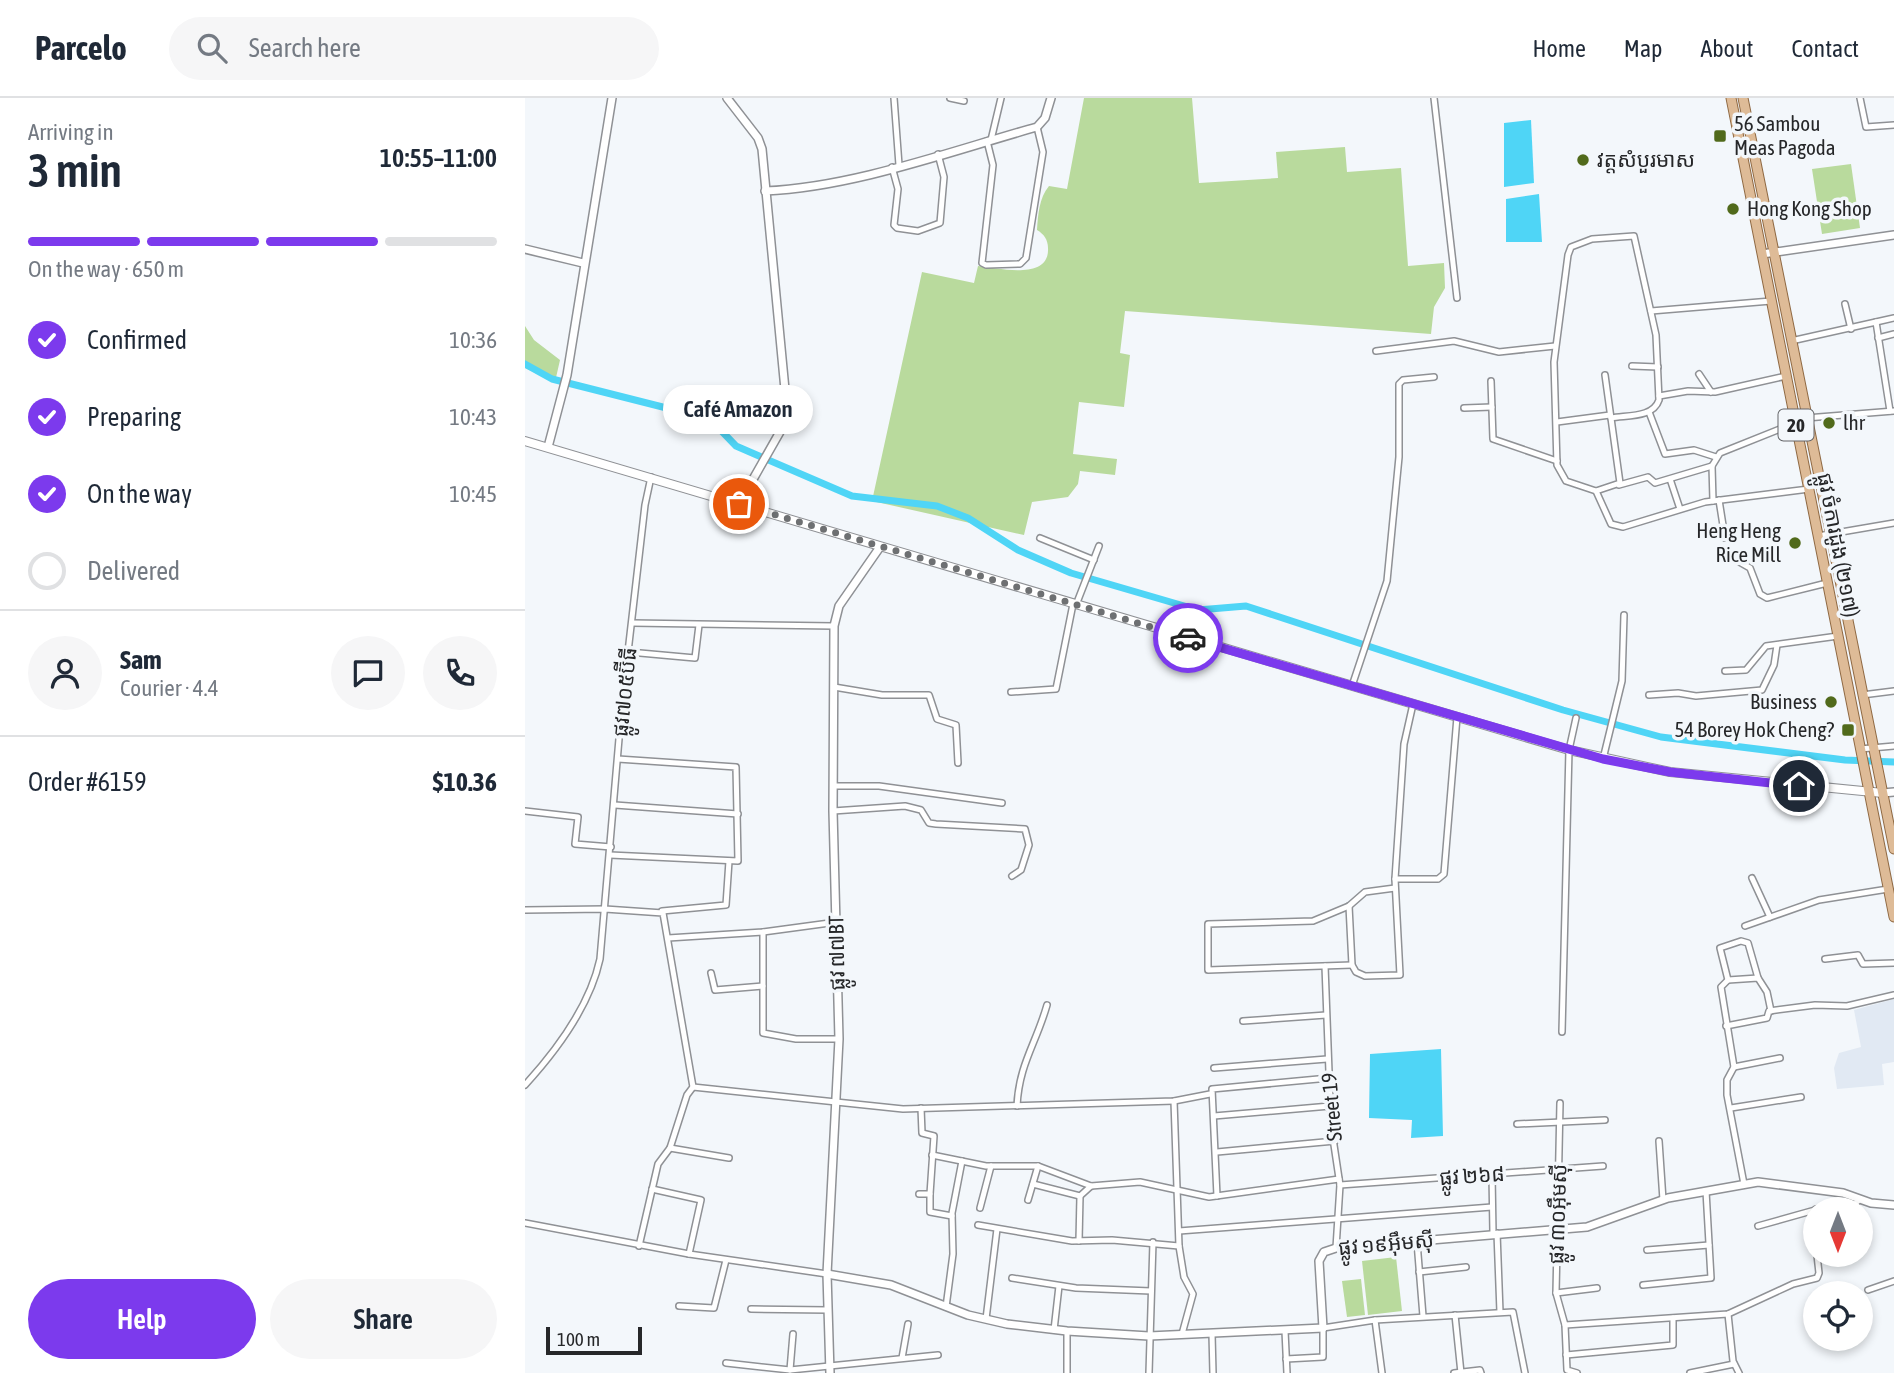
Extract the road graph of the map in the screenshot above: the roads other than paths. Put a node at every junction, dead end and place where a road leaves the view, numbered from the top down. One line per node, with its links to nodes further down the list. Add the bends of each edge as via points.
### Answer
1 (612, 98): 22 (street)
2 (727, 98): 17 (street, via 760,143)
3 (894, 98): 16 (street)
4 (950, 98): 11 (street)
5 (1001, 98): 14 (street)
6 (1051, 98): 13 (street)
7 (1434, 98): 23 (street)
8 (1731, 98): 21 (main road, ផ្លូវ ចំការដូង (២១៧) / 20)
9 (1743, 98): 20 (main road, ផ្លូវ ចំការដូង (២១៧) / 20)
10 (1860, 98): 12 (street, via 1866,127)
11 (964, 101)
12 (1894, 125)
13 (1037, 127): 14 (street); 14 (street, via 1043,152 1026,258 1020,264 982,262 993,165)
14 (989, 141): 15 (street)
15 (938, 154): 16 (street); 16 (street, via 944,177 938,225 918,230 895,226)
16 (896, 166): 17 (street, via 797,189)
17 (765, 191): 63 (street, via 786,400 781,430)
18 (1894, 235): 20 (street)
19 (525, 249): 22 (street)
20 (1774, 253): 21 (street); 32 (main road, ផ្លូវ ចំការដូង (២១៧) / 20)
21 (1762, 254): 24 (main road, ផ្លូវ ចំការដូង (២១៧) / 20)
22 (583, 263): 53 (street, via 567,375)
23 (1457, 298)
24 (1771, 301): 26 (street); 39 (main road, ផ្លូវ ចំការដូង (២១៧) / 20)
25 (1845, 304): 29 (street)
26 (1651, 311): 33 (street, via 1634,236 1578,243 1568,255); 36 (street)
27 (1894, 318): 28 (street)
28 (1876, 322): 29 (street); 31 (street)
29 (1851, 329): 32 (street)
30 (1894, 334): 31 (street)
31 (1878, 338): 46 (street)
32 (1791, 341): 49 (main road, ផ្លូវ ចំការដូង (២១៧) / 20)
33 (1555, 346): 34 (street, via 1499,352 1454,341); 50 (street)
34 (1376, 351)
35 (1632, 366): 36 (street)
36 (1658, 367): 43 (street)
37 (1605, 374): 48 (street)
38 (1699, 374): 42 (street)
39 (1786, 376): 42 (street); 51 (main road, ផ្លូវ ចំការដូង (២១៧) / 20)
40 (1434, 377): 85 (street, via 1399,384 1399,457 1387,581)
41 (1491, 381): 44 (street)
42 (1711, 392): 43 (street)
43 (1660, 396): 47 (street)
44 (1492, 407): 45 (street); 55 (street, via 1495,441)
45 (1464, 408)
46 (1892, 411): 49 (street)
47 (1649, 412): 48 (street); 54 (street, via 1665,454 1694,450)
48 (1611, 416): 50 (street); 59 (street)
49 (1807, 418): 66 (main road, ផ្លូវ ចំការដូង (២១៧) / 20)
50 (1557, 422): 55 (street)
51 (1795, 423): 54 (street); 60 (main road, ផ្លូវ ចំការដូង (២១៧) / 20)
52 (525, 441): 53 (main road)
53 (548, 447): 57 (main road)
54 (1716, 457): 56 (street)
55 (1557, 461): 61 (street, via 1566,481)
56 (1712, 466): 58 (street); 62 (street)
57 (651, 477): 63 (main road); 77 (street, ផ្លូវ៧០៥ប៊ីធី)
58 (1670, 479): 59 (street, via 1654,484 1646,477); 64 (street)
59 (1619, 485): 61 (street)
60 (1808, 489): 62 (street); 67 (main road, ផ្លូវ ចំការដូង (២១៧) / 20)
61 (1596, 491): 64 (street, via 1609,520 1617,526)
62 (1716, 501): 64 (street); 69 (street)
63 (739, 504): 71 (main road)
64 (1680, 509)
65 (1894, 523): 66 (street)
66 (1830, 534): 67 (street); 89 (main road, ផ្លូវ ចំការដូង (២១៧) / 20)
67 (1818, 536): 74 (main road, ផ្លូវ ចំការដូង (២១៧) / 20)
68 (1039, 538): 73 (street)
69 (1725, 538)
70 (1099, 546): 73 (street)
71 (880, 547): 75 (main road); 79 (street, ផ្លូវ ៧៧BT, via 839,606)
72 (1729, 556): 74 (street, via 1750,568 1760,594 1767,598)
73 (1094, 560): 75 (street)
74 (1827, 583): 80 (main road, ផ្លូវ ចំការដូង (២១៧) / 20)
75 (1075, 604): 85 (main road); 87 (street, via 1056,689)
76 (1624, 615): 98 (street, via 1622,681)
77 (632, 623): 78 (street); 82 (street, ផ្លូវ៧០៥ប៊ីធី)
78 (699, 625): 79 (street); 82 (street, via 695,658)
79 (834, 626): 84 (street, ផ្លូវ ៧៧BT)
80 (1838, 636): 81 (street); 96 (main road, ផ្លូវ ចំការដូង (២១៧) / 20)
81 (1777, 645): 83 (street, via 1766,646 1746,670); 88 (street, via 1762,690)
82 (629, 652): 97 (street, ផ្លូវ៧០៥ប៊ីធី)
83 (1725, 671)
84 (834, 687): 99 (street, via 882,695 929,695 937,719 956,725); 100 (street, ផ្លូវ ៧៧BT)
85 (1352, 687): 90 (main road)
86 (1894, 691): 89 (street)
87 (1011, 692)
88 (1649, 695)
89 (1862, 695): 94 (main road, ផ្លូវ ចំការដូង (២១៧) / 20)
90 (1413, 704): 91 (main road); 115 (street, via 1404,744)
91 (1457, 717): 95 (main road); 115 (street, via 1444,874 1438,879)
92 (1576, 719): 95 (street)
93 (1894, 746): 94 (street)
94 (1873, 748): 96 (street); 103 (main road, ផ្លូវ ចំការដូង (២១៧) / 20)
95 (1569, 750): 98 (main road); 142 (street)
96 (1861, 750): 102 (main road, ផ្លូវ ចំការដូង (២១៧) / 20)
97 (618, 759): 105 (street, ផ្លូវ៧០៥ប៊ីធី); 108 (street, via 733,765)
98 (1603, 759): 102 (main road, via 1689,774)
99 (958, 764)
100 (833, 786): 104 (street, via 879,786); 106 (street, ផ្លូវ ៧៧BT)
101 (1894, 792): 103 (street)
102 (1869, 793): 103 (main road); 117 (main road, ផ្លូវ ចំការដូង (២១៧) / 20)
103 (1883, 793): 110 (main road, ផ្លូវ ចំការដូង (២១៧) / 20)
104 (1002, 803)
105 (615, 805): 108 (street); 109 (street, ផ្លូវ៧០៥ប៊ីធី)
106 (833, 810): 113 (street, via 905,806 921,810 929,823 1025,829 1028,848 1021,870); 124 (street, ផ្លូវ ៧៧BT)
107 (525, 811): 109 (street, via 577,817 575,844)
108 (738, 814): 112 (street, via 739,861)
109 (611, 848): 111 (street, ផ្លូវ៧០៥ប៊ីធី)
110 (1894, 849)
111 (610, 855): 112 (street); 119 (street, ផ្លូវ៧០៥ប៊ីធី)
112 (729, 861): 121 (street, via 726,905)
113 (1011, 876)
114 (1752, 878): 122 (street)
115 (1395, 879): 116 (street)
116 (1395, 888): 118 (street, via 1365,892); 130 (street, via 1400,975 1360,975)
117 (1888, 889): 122 (street, via 1838,895); 123 (main road, ផ្លូវ ចំការដូង (២១៧) / 20)
118 (1349, 906): 130 (street); 131 (street, via 1314,921 1208,924 1208,970)
119 (605, 909): 120 (street); 121 (street); 149 (street, ផ្លូវ៧០៥ប៊ីធី, via 595,982)
120 (525, 910)
121 (661, 911): 127 (street)
122 (1770, 917): 125 (street)
123 (1894, 917)
124 (837, 922): 126 (street); 143 (street, ផ្លូវ ៧៧BT)
125 (1745, 926)
126 (763, 932): 127 (street); 135 (street)
127 (668, 938): 150 (street)
128 (1825, 959): 129 (street, via 1858,955 1863,964)
129 (1894, 963)
130 (1352, 965): 131 (street)
131 (1325, 967): 139 (street, Street 19)
132 (711, 973): 135 (street, via 715,990)
133 (1758, 978): 134 (street); 134 (street, via 1748,943 1741,941 1720,948); 138 (street)
134 (1728, 980): 141 (street, via 1721,988)
135 (763, 986): 143 (street, via 763,1033)
136 (1894, 995): 138 (street, via 1847,1006)
137 (1047, 1005): 156 (street, via 1037,1040 1020,1072)
138 (1771, 1011): 141 (street, via 1767,1018)
139 (1326, 1014): 140 (street); 145 (street, Street 19)
140 (1243, 1021)
141 (1726, 1026): 146 (street)
142 (1562, 1032)
143 (839, 1039): 155 (street, ផ្លូវ ៧៧BT)
144 (1780, 1058): 146 (street)
145 (1327, 1059): 147 (street); 148 (street, Street 19)
146 (1734, 1067): 159 (street, via 1727,1085)
147 (1214, 1068)
148 (1329, 1078): 151 (street, via 1214,1087); 157 (street, Street 19)
149 (525, 1085)
150 (693, 1087): 155 (street); 166 (street)
151 (1210, 1094): 153 (street); 160 (street)
152 (1801, 1097): 159 (street)
153 (1174, 1101): 156 (street); 181 (street)
154 (1560, 1102): 162 (street, ផ្លូវ ៣០អ៊ឹមស៊ី)
155 (837, 1103): 158 (street); 217 (street, ផ្លូវ ៧៧BT)
156 (1017, 1106): 158 (street)
157 (1330, 1106): 160 (street); 164 (street, Street 19)
158 (921, 1108): 168 (street, via 922,1133 934,1136)
159 (1731, 1108): 178 (street)
160 (1214, 1116): 167 (street)
161 (1605, 1120): 162 (street)
162 (1560, 1121): 163 (street); 174 (street, ផ្លូវ ៣០អ៊ឹមស៊ី)
163 (1517, 1124)
164 (1335, 1141): 167 (street); 176 (street, Street 19)
165 (1658, 1141): 189 (street)
166 (670, 1149): 169 (street); 180 (street, via 658,1164)
167 (1217, 1152): 186 (street)
168 (932, 1155): 170 (street); 184 (street)
169 (729, 1158)
170 (961, 1161): 171 (street); 195 (street)
171 (991, 1166): 172 (street); 193 (street)
172 (1038, 1166): 177 (street); 179 (street)
173 (1604, 1166): 174 (street, ផ្លូវ ២៦៨)
174 (1560, 1170): 175 (street, ផ្លូវ ២៦៨); 200 (street, ផ្លូវ ៣០អ៊ឹមស៊ី)
175 (1492, 1175): 176 (street, ផ្លូវ ២៦៨); 192 (street)
176 (1339, 1182): 186 (street, ផ្លូវ ២៦៨); 196 (street, Street 19)
177 (1033, 1184): 185 (street); 188 (street)
178 (1744, 1184): 182 (street, ផ្លូវ ១៩អ៊ឹមស៊ី); 187 (street, ផ្លូវ ១៩អ៊ឹមស៊ី, via 1797,1186)
179 (1091, 1186): 181 (street, ផ្លូវ ២៦៨, via 1140,1182); 185 (street)
180 (652, 1189): 208 (street); 212 (street, via 701,1200)
181 (1178, 1190): 186 (street, ផ្លូវ ២៦៨, via 1198,1197); 202 (street)
182 (1706, 1191): 189 (street, ផ្លូវ ១៩អ៊ឹមស៊ី); 207 (street)
183 (919, 1194): 184 (street)
184 (930, 1194): 195 (street, via 930,1213)
185 (1080, 1196): 204 (street)
186 (1217, 1196)
187 (1852, 1197)
188 (1028, 1200)
189 (1663, 1200): 200 (street, ផ្លូវ ១៩អ៊ឹមស៊ី, via 1593,1226)
190 (1873, 1202): 191 (street, ផ្លូវ ១៩អ៊ឹមស៊ី)
191 (1894, 1205)
192 (1492, 1207): 196 (street); 203 (street)
193 (980, 1208)
194 (1803, 1214): 199 (street)
195 (952, 1216): 227 (street)
196 (1338, 1219): 202 (street); 210 (street, Street 19)
197 (525, 1223): 208 (street)
198 (978, 1225): 201 (street)
199 (1758, 1226)
200 (1555, 1228): 203 (street, ផ្លូវ ១៩អ៊ឹមស៊ី); 225 (street, ផ្លូវ ៣០អ៊ឹមស៊ី)
201 (997, 1229): 204 (street); 235 (street)
202 (1179, 1231): 209 (street)
203 (1495, 1233): 206 (street, ផ្លូវ ១៩អ៊ឹមស៊ី); 230 (street)
204 (1079, 1241): 205 (street)
205 (1153, 1242): 209 (street); 224 (street)
206 (1417, 1242): 210 (street, ផ្លូវ ១៩អ៊ឹមស៊ី); 216 (street)
207 (1709, 1245): 211 (street); 220 (street, via 1711,1278)
208 (639, 1246): 212 (street)
209 (1179, 1246): 244 (street, via 1184,1277 1193,1294)
210 (1336, 1248): 239 (street, ផ្លូវ ១៩អ៊ឹមស៊ី, via 1324,1252 1319,1261)
211 (1647, 1250)
212 (689, 1254): 213 (street)
213 (726, 1260): 217 (street); 226 (street, via 714,1308)
214 (1466, 1266): 216 (street)
215 (1818, 1267): 231 (street, via 1817,1278)
216 (1419, 1272): 233 (street)
217 (827, 1274): 227 (street, via 891,1285); 229 (street, ផ្លូវ ៧៧BT)
218 (1012, 1278): 221 (street)
219 (1894, 1281): 223 (street)
220 (1643, 1284)
221 (1059, 1286): 224 (street); 240 (street)
222 (1597, 1288): 225 (street)
223 (1873, 1288)
224 (1151, 1291): 246 (street)
225 (1556, 1293): 238 (street, ផ្លូវ ៣០អ៊ឹមស៊ី)
226 (679, 1306)
227 (946, 1307): 235 (street)
228 (751, 1309): 229 (street)
229 (828, 1310): 254 (street, ផ្លូវ ៧៧BT)
230 (1500, 1312): 232 (street); 263 (street, via 1516,1314)
231 (1728, 1314): 234 (street); 252 (street)
232 (1455, 1315): 233 (street); 261 (street)
233 (1423, 1316): 236 (street)
234 (1673, 1318): 238 (street); 248 (street, via 1674,1345)
235 (986, 1319): 240 (street)
236 (1375, 1320): 239 (street); 259 (street)
237 (908, 1324): 249 (street)
238 (1565, 1325): 248 (street, ផ្លូវ ៣០អ៊ឹមស៊ី)
239 (1323, 1328): 241 (street); 250 (street, via 1323,1357)
240 (1054, 1330): 242 (street)
241 (1285, 1331): 245 (street); 250 (street)
242 (1067, 1332): 246 (street); 255 (street)
243 (793, 1334): 253 (street)
244 (1182, 1334): 245 (street); 246 (street)
245 (1212, 1334): 257 (street)
246 (1149, 1336): 256 (street)
247 (938, 1355): 249 (street)
248 (1566, 1355): 264 (street, via 1567,1370)
249 (902, 1358): 254 (street)
250 (1286, 1359): 258 (street)
251 (726, 1363): 253 (street)
252 (1734, 1364): 265 (street); 266 (street)
253 (790, 1370): 254 (street)
254 (830, 1370)
255 (1067, 1373)
256 (1149, 1373)
257 (1213, 1373)
258 (1287, 1373)
259 (1382, 1373)
260 (1454, 1373): 261 (street)
261 (1461, 1373): 262 (street)
262 (1481, 1373)
263 (1525, 1373)
264 (1577, 1373)
265 (1690, 1373)
266 (1739, 1373)

